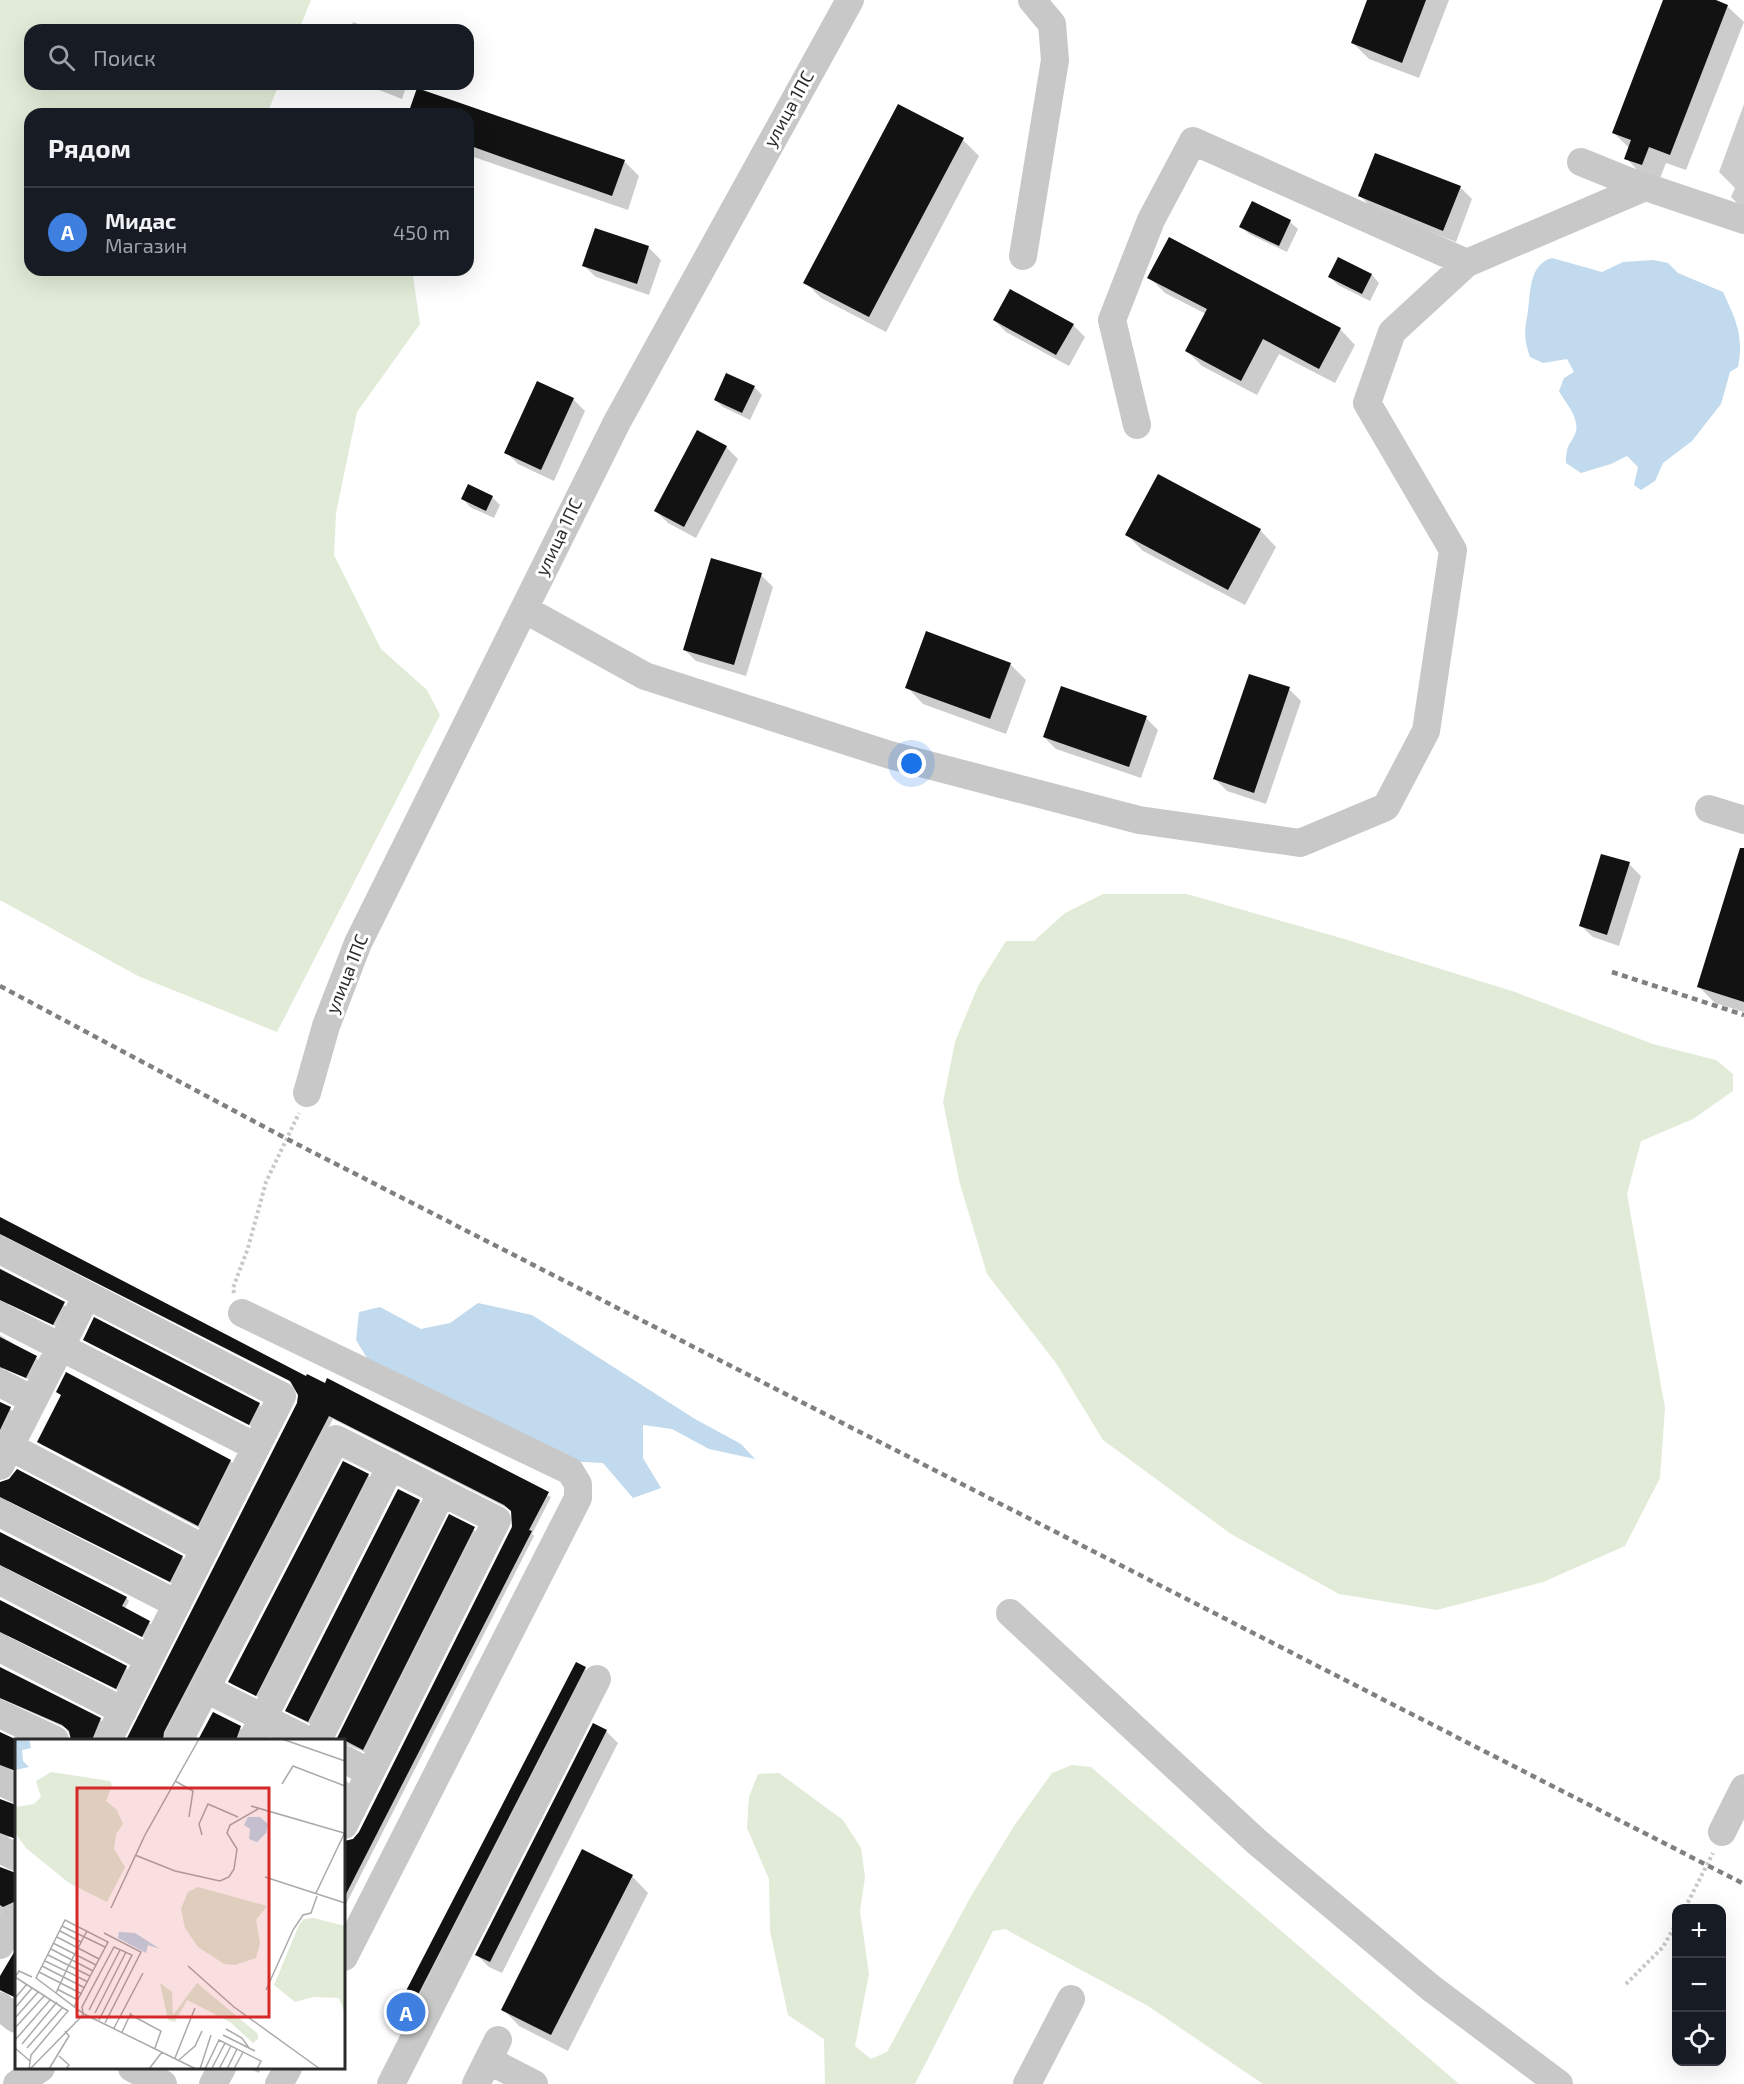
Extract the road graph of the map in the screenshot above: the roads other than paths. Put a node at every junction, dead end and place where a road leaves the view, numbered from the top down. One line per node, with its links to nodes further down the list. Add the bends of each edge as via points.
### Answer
1 (850, 0): 9 (street, улица 1ПС, via 617,422)
2 (1032, 0): 6 (street, via 1052,24 1055,60)
3 (1581, 162): 4 (street)
4 (1646, 187): 5 (street); 7 (street)
5 (1744, 220)
6 (1023, 256)
7 (1467, 263): 8 (street, via 1194,141 1151,220 1112,320); 9 (street, via 1392,332 1367,403 1453,550 1426,731 1386,807 1300,843 1140,820 890,755 645,676)
8 (1137, 425)
9 (524, 609): 12 (street, улица 1ПС, via 358,943 326,1026)
10 (1709, 809): 11 (street)
11 (1744, 820)
12 (307, 1093)
13 (0, 1250): 14 (street)
14 (87, 1295): 17 (street); 20 (street, via 282,1396)
15 (242, 1313): 50 (street, via 570,1471 578,1484 578,1498)
16 (0, 1316): 17 (street)
17 (61, 1347): 19 (street); 20 (street)
18 (0, 1383): 19 (street)
19 (33, 1400): 21 (street)
20 (256, 1447): 25 (street)
21 (2, 1455): 25 (street, via 20,1452)
22 (391, 1466): 23 (street); 32 (street, via 336,1438); 35 (street)
23 (442, 1492): 40 (street); 42 (street, via 497,1520)
24 (0, 1513): 27 (street)
25 (205, 1549): 27 (street)
26 (0, 1581): 30 (street)
27 (177, 1604): 30 (street)
28 (1010, 1613): 66 (street, via 1257,1842 1431,1988)
29 (0, 1648): 33 (street)
30 (149, 1659): 33 (street)
31 (597, 1679): 63 (street)
32 (206, 1689): 35 (street); 38 (street)
33 (123, 1711): 37 (street)
34 (0, 1714): 36 (street)
35 (258, 1729): 39 (street)
36 (53, 1739)
37 (109, 1739)
38 (181, 1739)
39 (303, 1739)
40 (318, 1739)
41 (345, 1760): 42 (street)
42 (370, 1773): 46 (street)
43 (0, 1781): 45 (street)
44 (1744, 1788): 47 (street)
45 (15, 1789)
46 (345, 1823)
47 (1722, 1832)
48 (0, 1849): 49 (street)
49 (15, 1856)
50 (345, 1955)
51 (1071, 1999): 65 (street)
52 (0, 2006): 53 (street)
53 (15, 2018)
54 (487, 2061): 64 (street)
55 (38, 2069): 59 (street)
56 (136, 2069): 60 (street)
57 (220, 2069): 61 (street)
58 (287, 2069): 62 (street)
59 (17, 2084)
60 (163, 2084)
61 (213, 2084)
62 (279, 2084)
63 (391, 2084)
64 (534, 2084)
65 (1027, 2084)
66 (1559, 2084)

